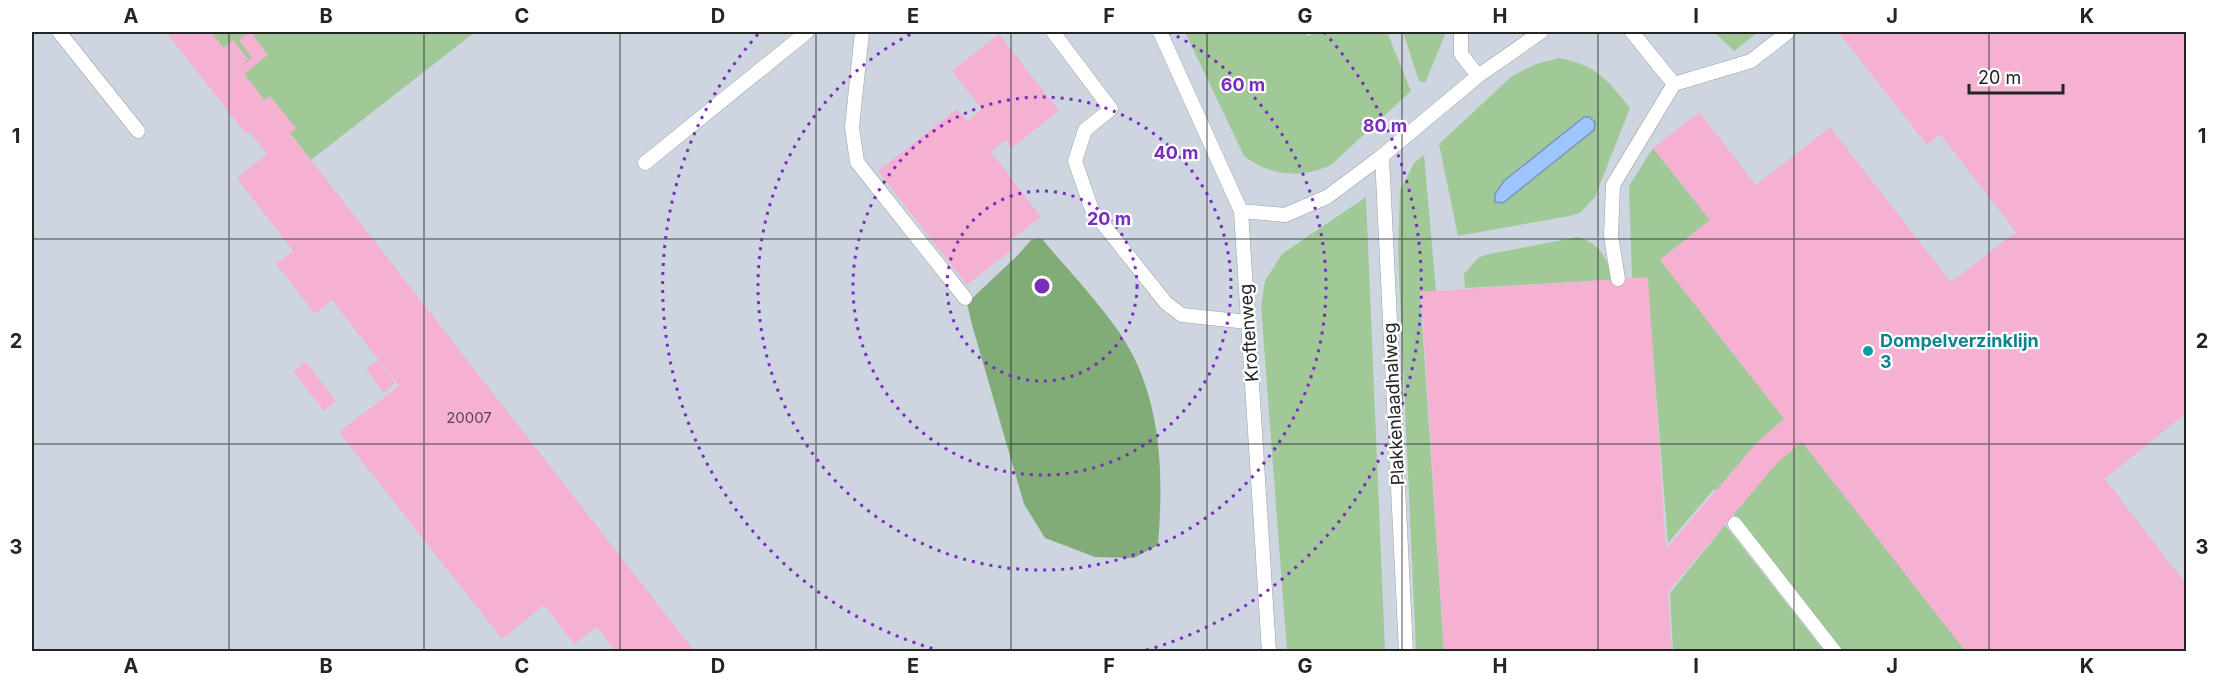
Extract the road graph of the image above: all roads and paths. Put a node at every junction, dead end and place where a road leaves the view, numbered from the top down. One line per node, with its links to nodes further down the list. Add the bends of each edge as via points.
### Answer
1 (59, 32): 12 (lane)
2 (807, 32): 14 (lane)
3 (862, 32): 17 (lane, via 852,127 857,162)
4 (1053, 32): 18 (lane, via 1111,109 1085,130 1075,161 1092,210 1166,303 1182,315)
5 (1160, 32): 15 (lane, Kroftenweg)
6 (1461, 32): 10 (lane, via 1461,54)
7 (1540, 32): 10 (lane)
8 (1632, 32): 11 (lane)
9 (1788, 32): 11 (lane, via 1751,61)
10 (1478, 76): 13 (lane)
11 (1674, 84): 16 (lane, via 1613,185 1611,236)
12 (138, 131)
13 (1382, 156): 15 (lane, via 1327,196 1285,215); 21 (lane, Plakkenlaadhalweg)
14 (645, 163)
15 (1241, 211): 18 (lane, Kroftenweg)
16 (1618, 279)
17 (965, 298)
18 (1248, 322): 20 (lane, Kroftenweg)
19 (1735, 524): 22 (lane)
20 (1269, 651)
21 (1406, 651)
22 (1835, 651)

